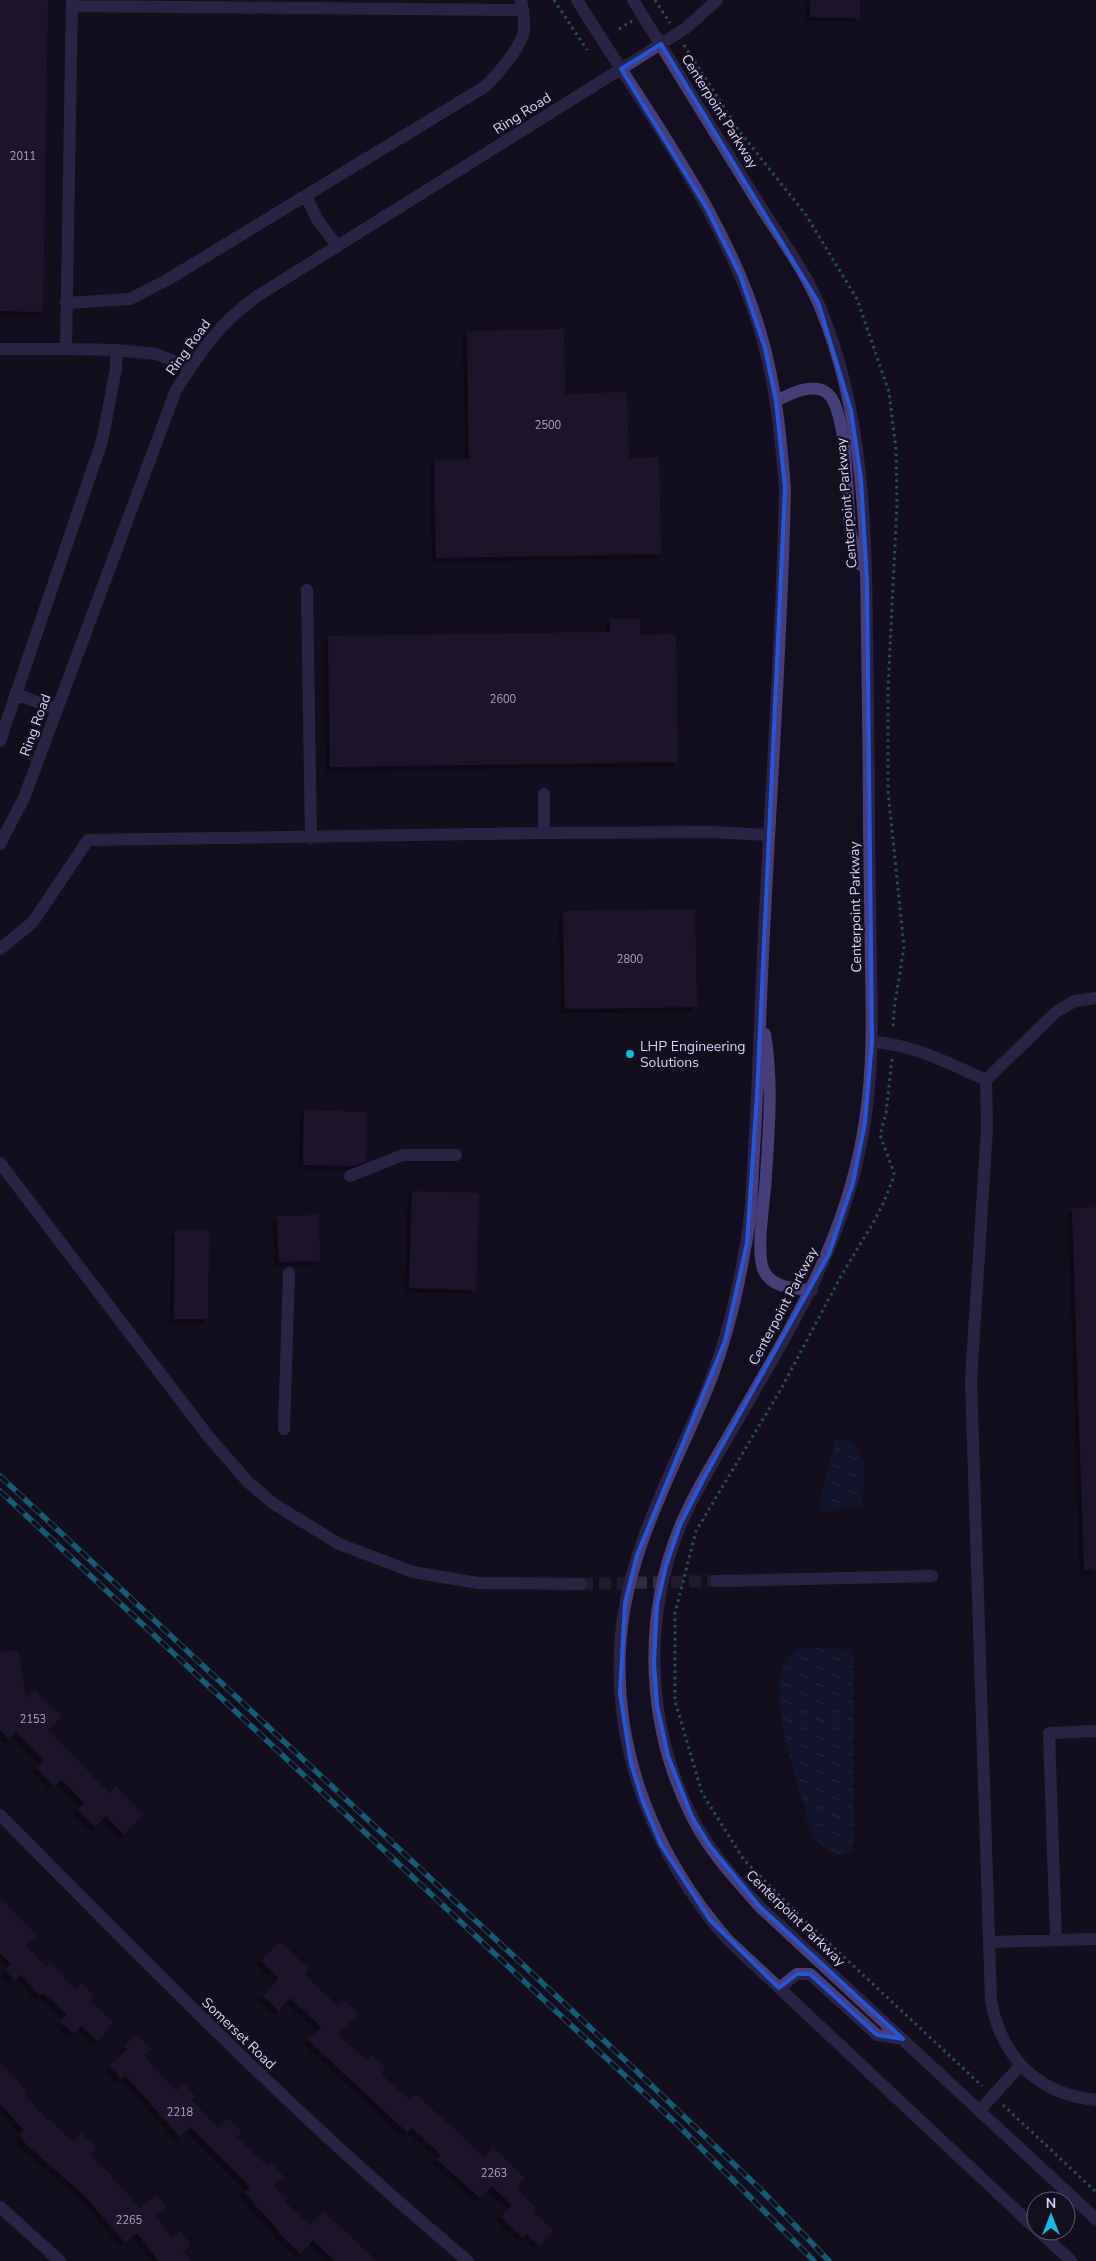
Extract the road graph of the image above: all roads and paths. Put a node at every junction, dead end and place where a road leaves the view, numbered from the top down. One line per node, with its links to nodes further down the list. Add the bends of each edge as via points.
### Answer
1 (554, 0): 12 (path)
2 (577, 0): 13 (street)
3 (634, 0): 11 (street, Centerpoint Parkway)
4 (655, 0): 9 (path)
5 (717, 0): 11 (street, Ring Road, via 686,28)
6 (72, 3): 7 (street); 16 (street)
7 (522, 5): 14 (street, via 523,34 500,71 486,86)
8 (633, 20): 10 (path)
9 (668, 20)
10 (619, 29)
11 (661, 44): 13 (street, Ring Road); 22 (street, Centerpoint Parkway, via 818,302 839,360 852,410 861,479)
12 (587, 50)
13 (621, 69): 15 (street, Ring Road); 21 (street, via 725,242 765,348)
14 (306, 196): 15 (street, via 317,219); 16 (street, via 130,299)
15 (337, 246): 20 (street, Ring Road, via 236,312)
16 (66, 303): 18 (street)
17 (0, 349): 18 (street)
18 (66, 349): 19 (street)
19 (116, 350): 20 (street, via 156,354); 24 (street, via 116,369 102,441)
20 (189, 367): 25 (street, Ring Road, via 157,436)
21 (776, 400): 22 (street, via 815,388 832,398 845,454 850,529); 29 (street, via 785,488)
22 (867, 581): 35 (street, Centerpoint Parkway)
23 (307, 590): 30 (street)
24 (16, 694): 25 (street); 26 (street)
25 (57, 709): 31 (street, Ring Road, via 24,798)
26 (0, 741)
27 (544, 794): 28 (street)
28 (544, 833): 29 (street); 30 (street)
29 (769, 835): 34 (street)
30 (311, 838): 32 (street, via 88,840 33,922)
31 (0, 844)
32 (0, 949)
33 (1096, 998): 36 (street, via 1075,1001 1057,1011)
34 (761, 1007): 42 (street, via 771,1067 760,1258 764,1273 776,1282 788,1288); 52 (street, via 746,1243 725,1341 637,1555 624,1612 620,1693 631,1764 661,1845 710,1920)
35 (872, 1042): 36 (street, via 918,1049); 42 (street, Centerpoint Parkway, via 865,1123 853,1183 829,1254)
36 (986, 1080): 51 (street, via 987,1128 971,1380)
37 (890, 1082): 55 (path, via 880,1135 894,1173 883,1204 781,1389 696,1531 675,1613 675,1701 702,1793 744,1860)
38 (456, 1155): 40 (street, via 403,1155)
39 (0, 1163): 46 (street, via 208,1436 248,1482 274,1504 339,1544 413,1572 478,1583)
40 (350, 1176)
41 (289, 1273): 43 (street)
42 (812, 1290): 53 (street, Centerpoint Parkway, via 680,1525 657,1605 654,1663 657,1706 668,1756 692,1817 710,1846 760,1907)
43 (284, 1429)
44 (932, 1576): 45 (street)
45 (716, 1581)
46 (580, 1584)
47 (1096, 1731): 50 (street, via 1049,1733)
48 (0, 1815): 65 (street, Somerset Road, via 315,2127)
49 (1096, 1939): 50 (street)
50 (1056, 1940): 51 (street)
51 (990, 1942): 54 (street, via 991,2001 995,2019 1009,2052)
52 (779, 1988): 53 (street, via 797,1974 810,1974 878,2035); 62 (street)
53 (903, 2039): 57 (street, Centerpoint Parkway)
54 (1020, 2066): 56 (street, via 1062,2091); 57 (street)
55 (968, 2073)
56 (1096, 2100)
57 (979, 2111): 61 (street, Centerpoint Parkway)
58 (1012, 2114): 59 (path)
59 (1096, 2192)
60 (0, 2207): 64 (street)
61 (1096, 2219)
62 (1026, 2220)
63 (1049, 2241): 66 (street)
64 (60, 2261)
65 (468, 2261)
66 (1071, 2261)

